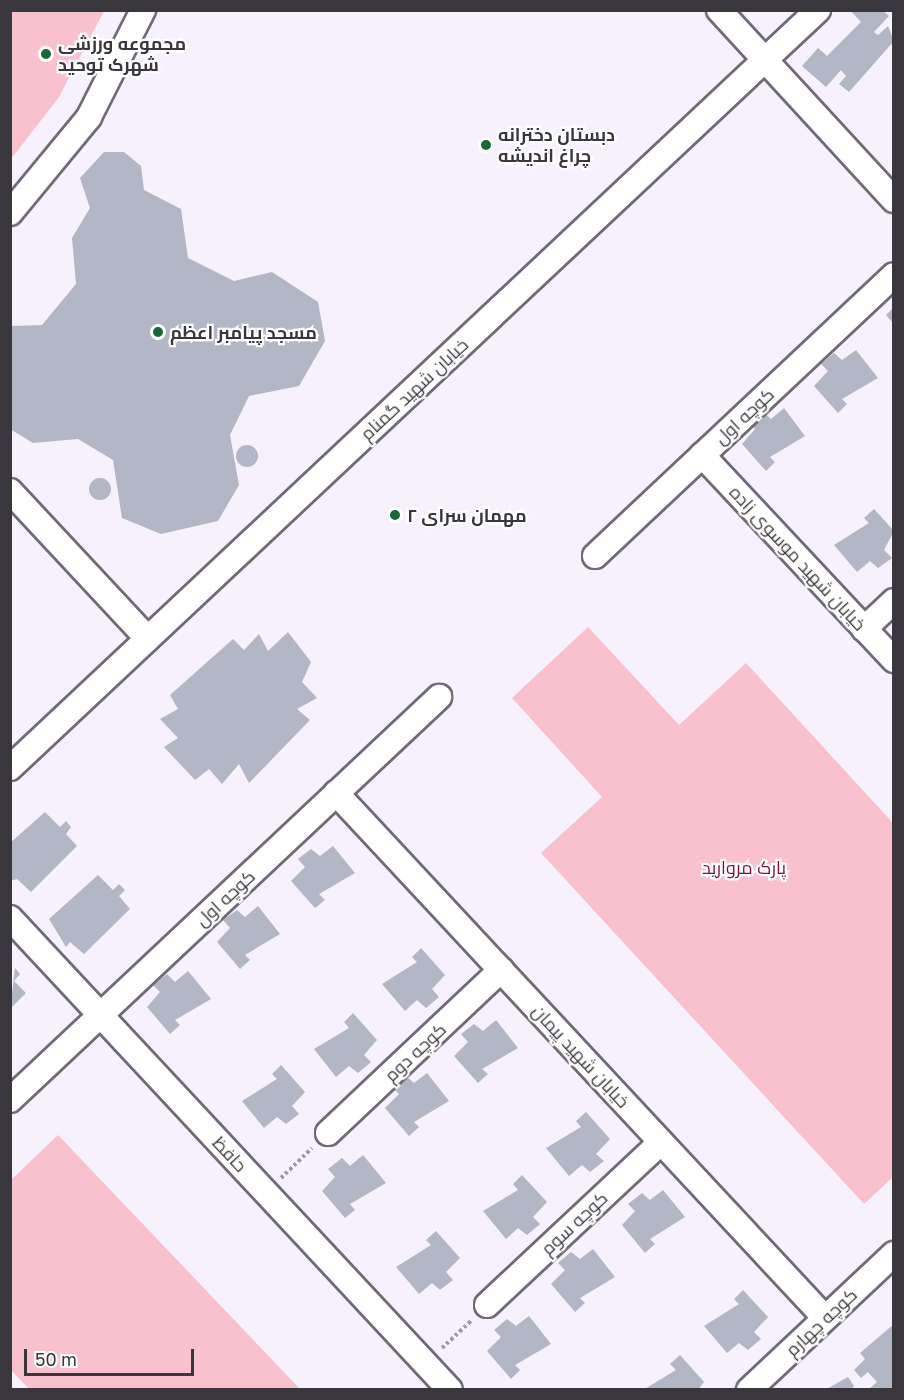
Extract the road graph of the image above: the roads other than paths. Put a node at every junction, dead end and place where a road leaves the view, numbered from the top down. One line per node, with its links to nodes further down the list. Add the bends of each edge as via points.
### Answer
1 (142, 10): 6 (street, via 89,117)
2 (719, 10): 4 (street)
3 (818, 10): 4 (street, خیابان شهید گمنام)
4 (766, 60): 5 (street); 13 (street, خیابان شهید گمنام)
5 (894, 200)
6 (10, 213)
7 (894, 275): 8 (street, کوچه اول)
8 (702, 455): 10 (street, کوچه اول); 12 (street, خیابان شهید موسوی زاده)
9 (10, 490): 13 (street)
10 (595, 556)
11 (894, 601): 12 (street)
12 (864, 628): 14 (street, خیابان شهید موسوی زاده)
13 (148, 639): 16 (street, خیابان شهید گمنام)
14 (894, 660)
15 (439, 697): 17 (street, کوچه اول)
16 (10, 768)
17 (336, 793): 19 (street, خیابان شهید پیمان); 20 (street, کوچه اول)
18 (10, 918): 20 (street, حافظ)
19 (501, 970): 22 (street, کوچه دوم); 23 (street, خیابان شهید پیمان)
20 (101, 1015): 21 (street, کوچه اول); 27 (street, حافظ)
21 (10, 1100)
22 (328, 1133)
23 (661, 1142): 25 (street, کوچه سوم); 26 (street, خیابان شهید پیمان)
24 (894, 1254): 26 (street, کوچه چهارم)
25 (488, 1305)
26 (825, 1318): 28 (street, کوچه چهارم)
27 (450, 1389)
28 (749, 1389)

